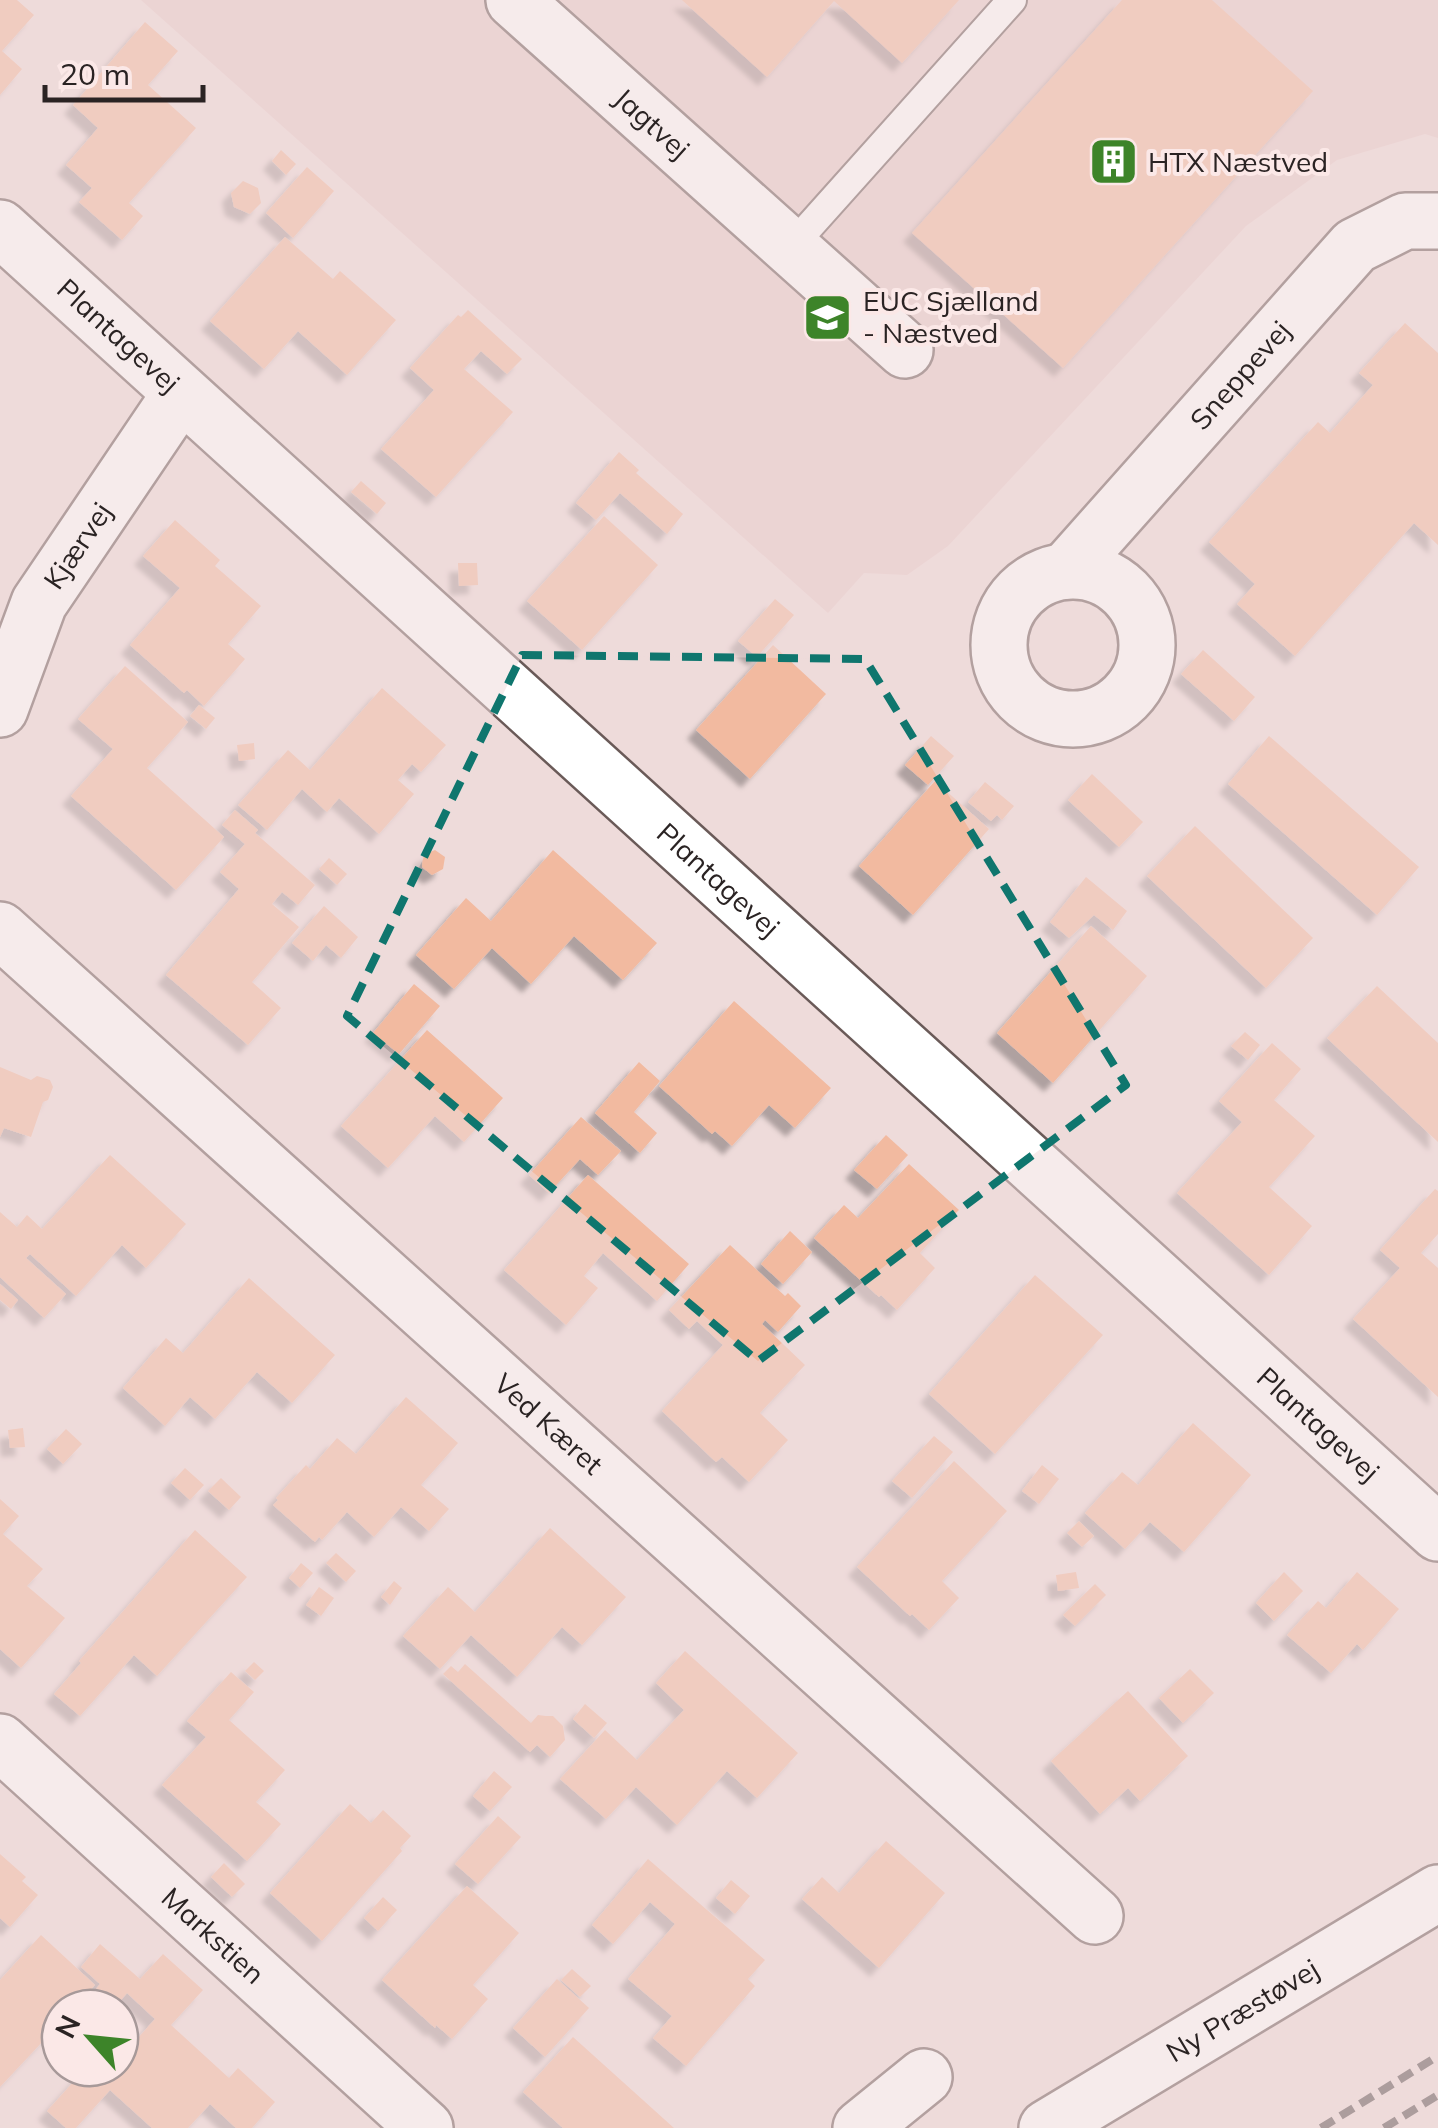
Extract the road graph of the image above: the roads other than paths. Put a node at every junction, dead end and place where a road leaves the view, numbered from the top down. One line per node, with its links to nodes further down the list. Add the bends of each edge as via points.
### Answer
1 (514, 0): 5 (street, Jagtvej)
2 (1012, 0): 5 (lane)
3 (1438, 221): 8 (street, Sneppevej, via 1405,220 1354,246)
4 (0, 228): 7 (street, Plantagevej)
5 (790, 248): 6 (street, Jagtvej)
6 (905, 350)
7 (181, 393): 9 (street, Kjærvej, via 39,603); 11 (street, Plantagevej)
8 (1066, 571)
9 (0, 709)
10 (0, 930): 14 (street, Ved Kæret)
11 (1438, 1533)
12 (0, 1742): 16 (street, Markstien)
13 (1438, 1893): 18 (street, Ny Præstøvej)
14 (1095, 1916)
15 (924, 2077): 17 (street)
16 (425, 2128)
17 (861, 2128)
18 (1047, 2128)

